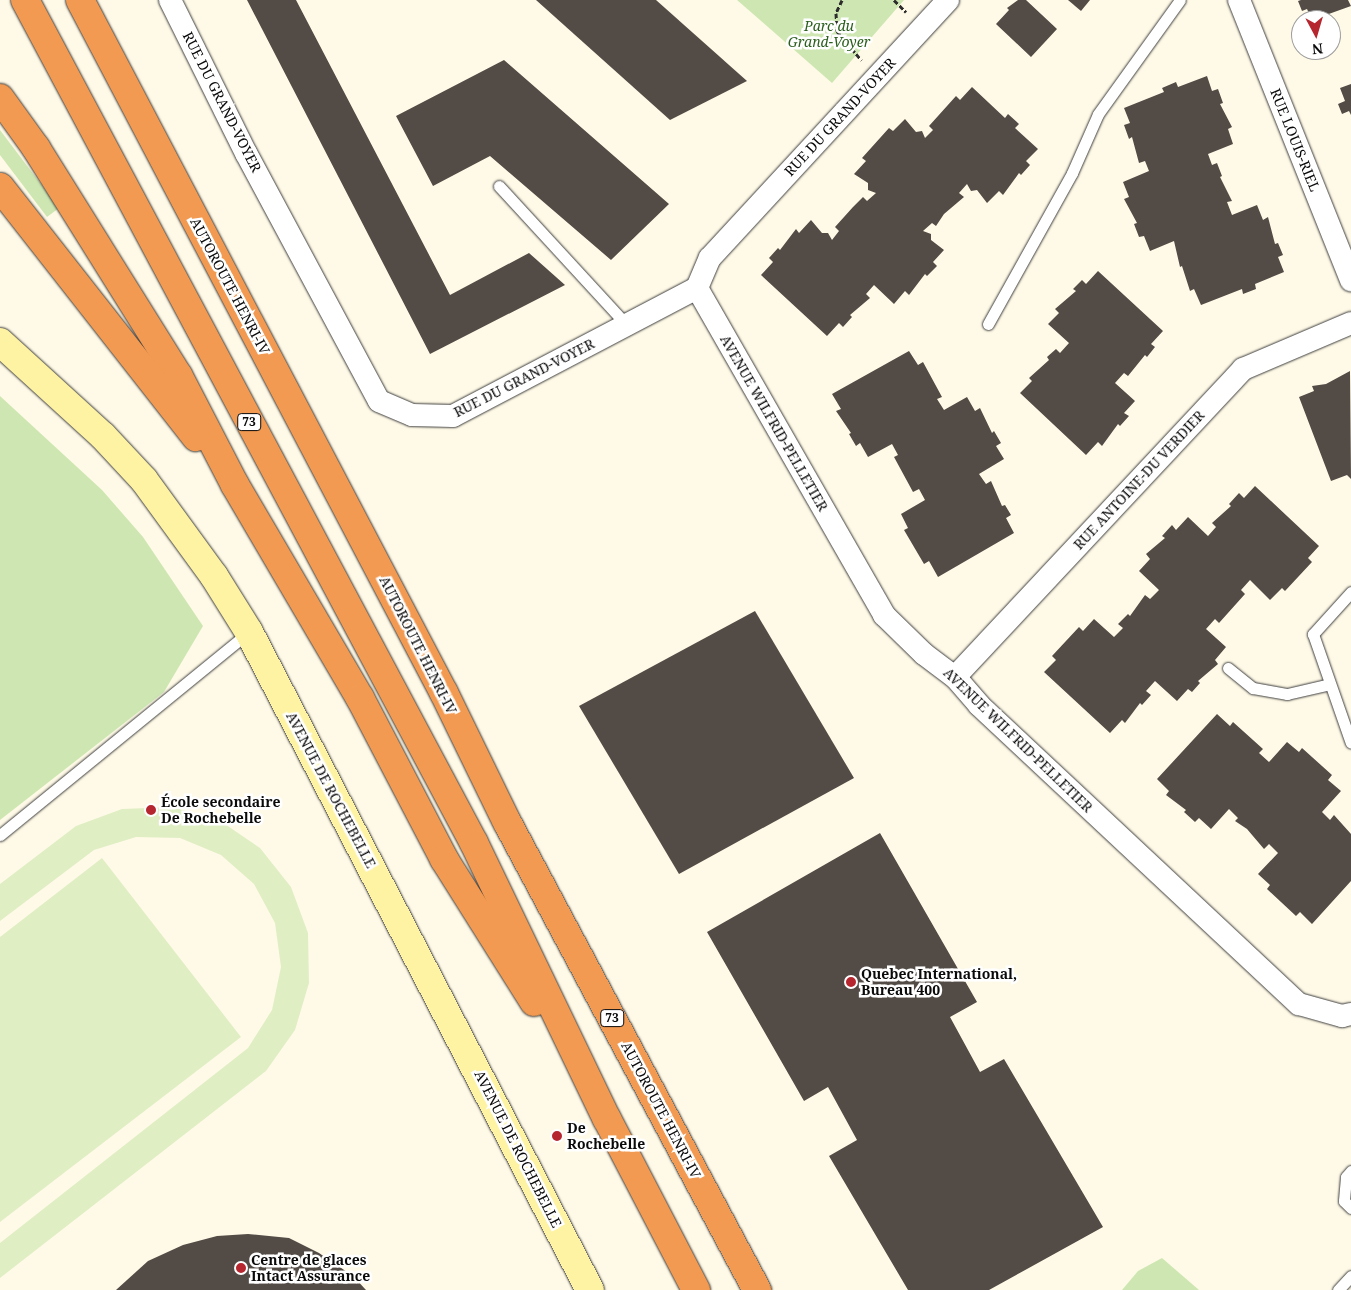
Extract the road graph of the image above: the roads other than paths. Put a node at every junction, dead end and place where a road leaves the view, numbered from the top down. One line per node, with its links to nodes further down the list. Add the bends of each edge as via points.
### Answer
1 (25, 0): 25 (highway, 73, via 474,843)
2 (80, 0): 31 (highway, AUTOROUTE HENRI-IV / 73, via 508,822)
3 (170, 0): 14 (street, RUE DU GRAND-VOYER, via 246,153 379,401 412,416 453,416)
4 (948, 0): 11 (street, RUE DU GRAND-VOYER, via 710,258)
5 (1180, 0): 13 (lane, via 1098,114 1072,173)
6 (1239, 0): 10 (street, RUE LOUIS-RIEL)
7 (0, 98): 16 (highway, via 36,148 178,376)
8 (499, 186): 14 (lane)
9 (0, 187): 16 (highway)
10 (1351, 280)
11 (697, 288): 14 (street, RUE DU GRAND-VOYER); 20 (street, AVENUE WILFRID-PELLETIER, via 884,615 924,654)
12 (1351, 323): 20 (street, RUE ANTOINE-DU VERDIER, via 1243,369)
13 (988, 324)
14 (627, 325)
15 (0, 342): 18 (street, AVENUE DE ROCHEBELLE, via 103,436 144,480 214,576)
16 (235, 485): 25 (highway, via 360,698 444,859)
17 (1351, 592): 21 (lane, via 1313,634)
18 (249, 632): 23 (lane); 29 (street, AVENUE DE ROCHEBELLE)
19 (1228, 668): 21 (lane, via 1252,688 1287,694)
20 (955, 677): 24 (street, AVENUE WILFRID-PELLETIER, via 979,705 1299,1004 1342,1016)
21 (1330, 684): 22 (lane)
22 (1351, 743)
23 (0, 835)
24 (1351, 1014)
25 (607, 1119): 30 (highway, 73)
26 (1351, 1171): 27 (lane, via 1346,1177 1344,1201)
27 (1351, 1208)
28 (1351, 1276): 32 (lane)
29 (590, 1290)
30 (696, 1290)
31 (757, 1290)
32 (1338, 1290)

